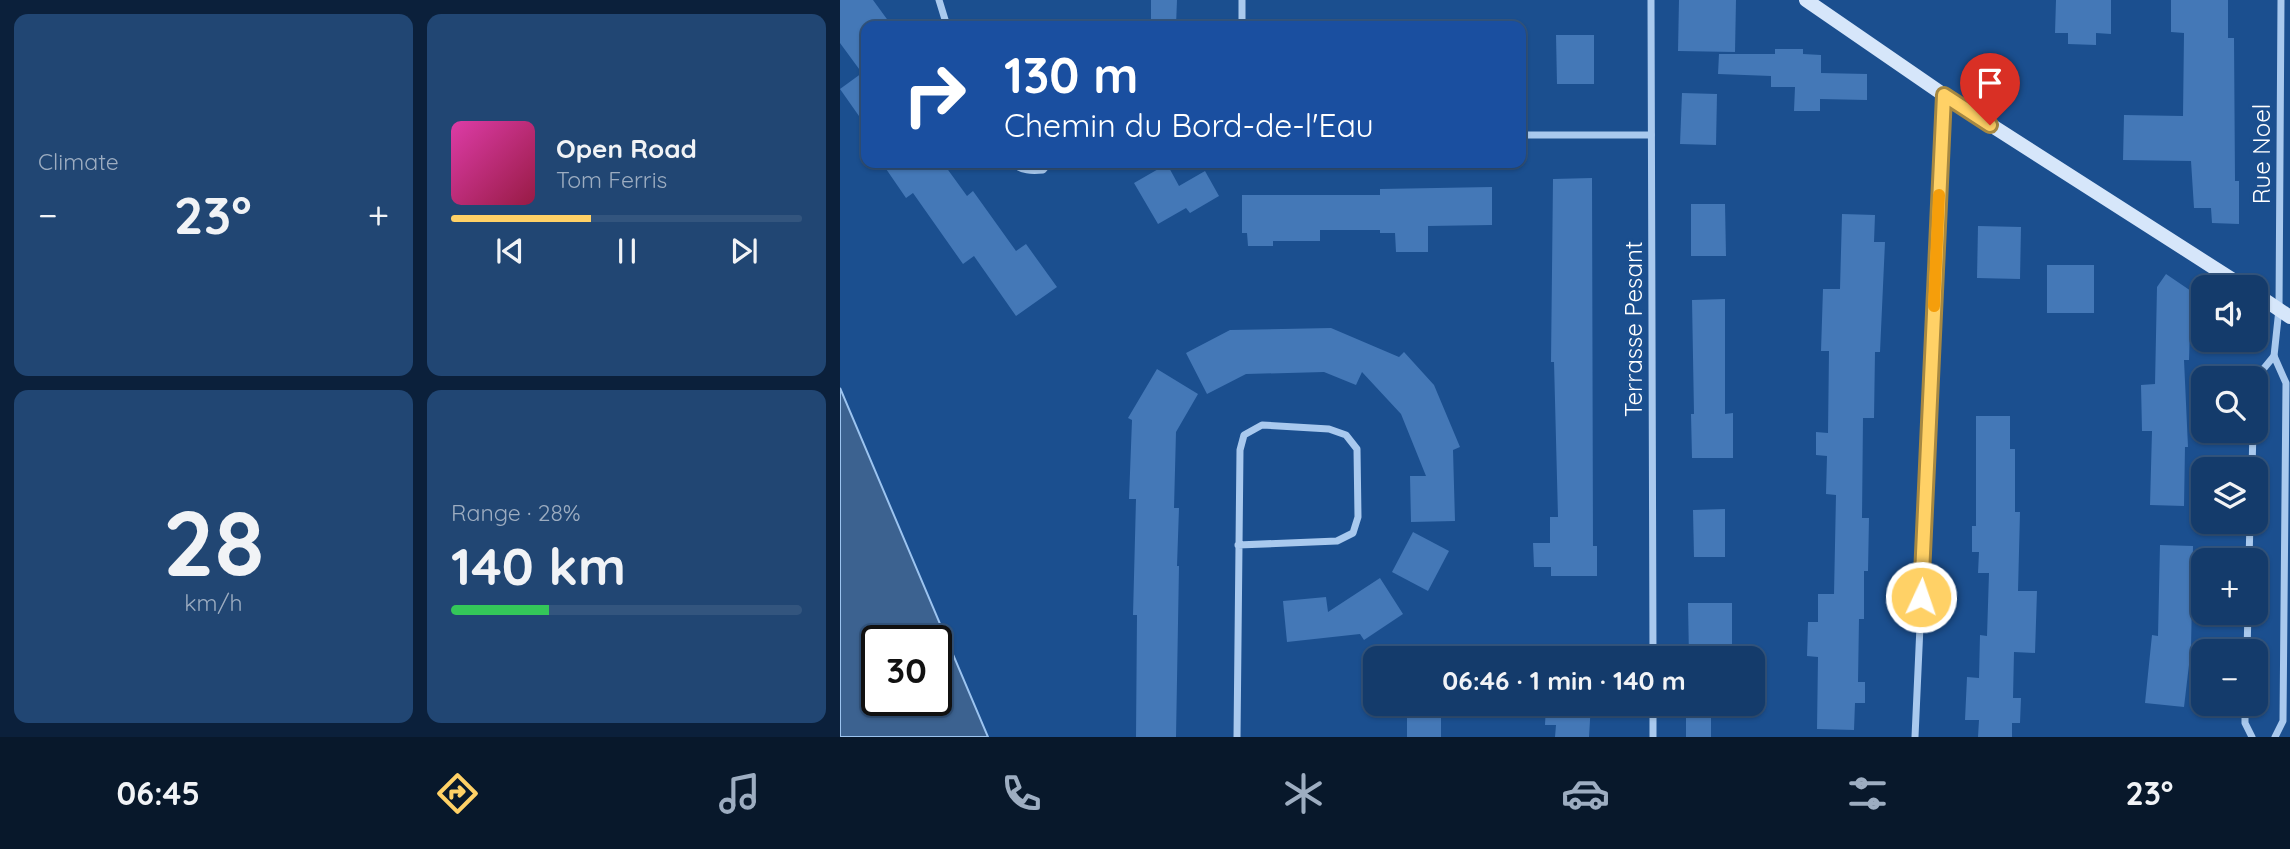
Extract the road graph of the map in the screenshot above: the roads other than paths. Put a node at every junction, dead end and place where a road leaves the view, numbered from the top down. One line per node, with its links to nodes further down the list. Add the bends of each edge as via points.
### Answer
1 (939, 0): 6 (street)
2 (1242, 0): 7 (street)
3 (1651, 0): 10 (street, Terrasse Pesant)
4 (1806, 0): 8 (street)
5 (2281, 0): 15 (street, Rue Noel)
6 (945, 21)
7 (1242, 21)
8 (1944, 95): 13 (street); 24 (street)
9 (1526, 135): 10 (street)
10 (1651, 135): 19 (street, Terrasse Pesant)
11 (1021, 168): 12 (street)
12 (1045, 168)
13 (2225, 275)
14 (2268, 302): 15 (street)
15 (2285, 313): 16 (street, Rue Noel)
16 (2274, 356): 17 (street); 26 (street, via 2286,383 2283,721)
17 (2266, 366)
18 (1238, 545): 18 (street, via 1244,435 1262,425 1329,429 1346,435 1357,449 1358,517 1353,533 1337,541); 22 (street)
19 (1653, 646)
20 (1653, 716): 23 (street)
21 (2245, 716): 25 (street)
22 (1237, 737)
23 (1653, 737)
24 (1915, 737)
25 (2252, 737)
26 (2275, 737)

